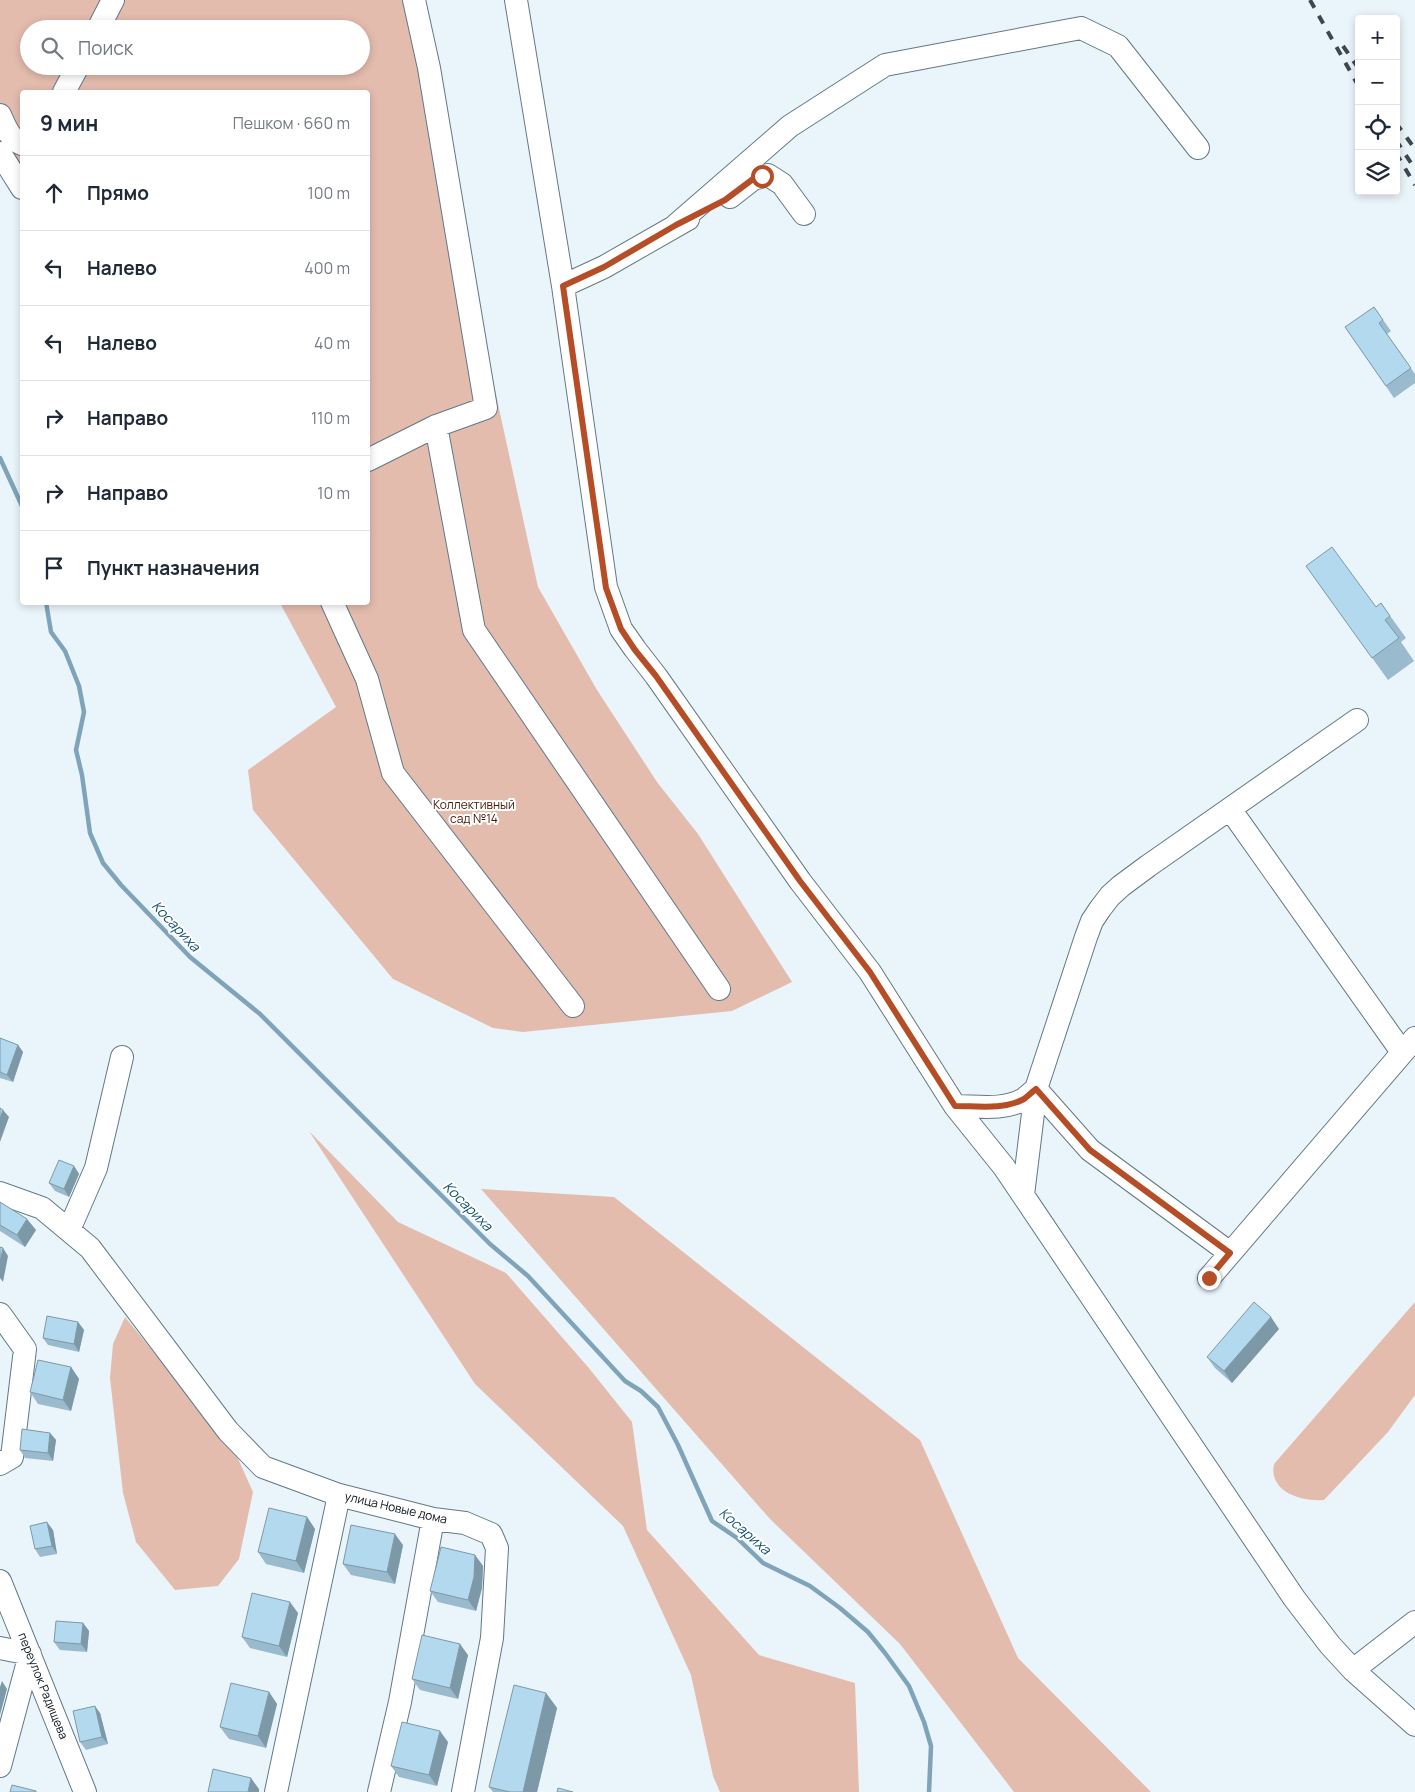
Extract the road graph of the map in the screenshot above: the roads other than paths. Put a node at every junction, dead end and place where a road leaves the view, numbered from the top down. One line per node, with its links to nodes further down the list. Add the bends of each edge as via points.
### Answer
1 (113, 0): 4 (street)
2 (414, 0): 15 (street, via 429,68 486,408)
3 (516, 0): 14 (street)
4 (103, 20)
5 (73, 75): 6 (street)
6 (65, 90)
7 (0, 115): 8 (street, via 10,134)
8 (20, 143)
9 (1198, 148): 13 (street, via 1118,46 1081,28 885,65 790,126)
10 (0, 153): 11 (street)
11 (20, 185)
12 (804, 214): 13 (street, via 782,184 768,175 753,179 725,200)
13 (676, 225): 14 (street, via 624,256)
14 (563, 286): 25 (street, via 606,588 621,629 800,881 870,972)
15 (436, 426): 16 (street); 20 (street, via 474,630)
16 (370, 459)
17 (333, 605): 21 (street, via 367,679 394,773)
18 (1357, 720): 19 (street)
19 (1230, 808): 22 (street); 24 (street, via 1148,866 1100,908 1086,937)
20 (719, 988)
21 (573, 1006)
22 (1409, 1045): 29 (street)
23 (122, 1057): 28 (street, via 96,1168)
24 (1036, 1089): 25 (street, via 1023,1099 1008,1104); 27 (street); 29 (street, via 1090,1150)
25 (955, 1106): 27 (street)
26 (0, 1193): 28 (street, via 42,1208)
27 (1023, 1195): 39 (street, via 1268,1562 1311,1621)
28 (69, 1230): 33 (street, via 90,1248 228,1431 263,1467)
29 (1230, 1253): 30 (street)
30 (1209, 1278)
31 (0, 1314): 32 (street, via 26,1349 12,1457)
32 (0, 1464)
33 (339, 1495): 34 (street, улица Новые дома); 43 (street, улица Новые дома)
34 (433, 1519): 44 (street, via 400,1702); 45 (street, улица Новые дома, via 465,1522 491,1534 497,1548 492,1638)
35 (0, 1581): 38 (street, переулок Радищева)
36 (1415, 1622): 39 (street)
37 (0, 1648): 38 (street)
38 (30, 1654): 41 (street); 42 (street, переулок Радищева)
39 (1353, 1670): 40 (street)
40 (1415, 1725)
41 (0, 1766)
42 (85, 1792)
43 (276, 1792)
44 (379, 1792)
45 (463, 1792)

